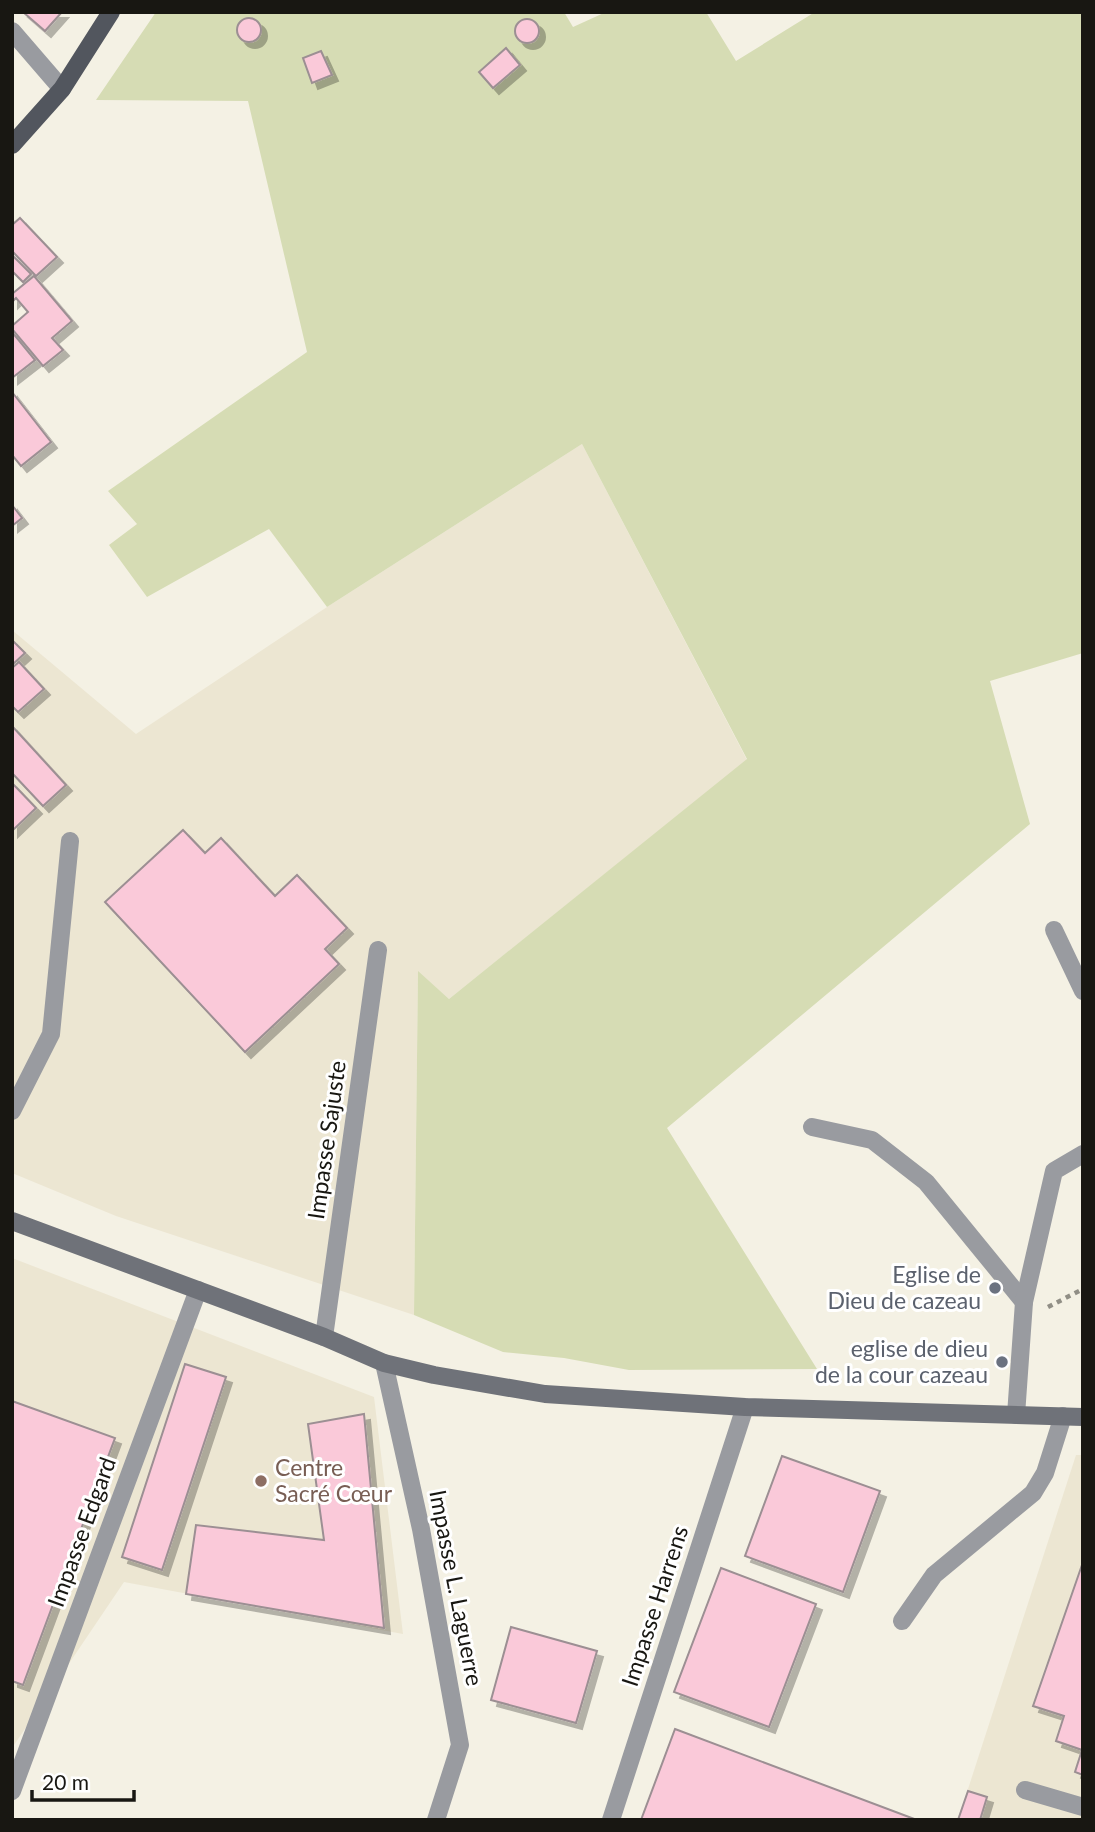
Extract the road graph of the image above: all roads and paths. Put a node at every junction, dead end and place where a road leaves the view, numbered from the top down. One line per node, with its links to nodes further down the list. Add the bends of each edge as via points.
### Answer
1 (111, 12): 3 (main road)
2 (12, 31): 3 (street)
3 (62, 89): 4 (main road)
4 (12, 145)
5 (70, 841): 9 (street, via 51,1034)
6 (1054, 929): 8 (street)
7 (379, 950): 15 (street, Impasse Sajuste)
8 (1083, 991)
9 (12, 1111)
10 (812, 1127): 14 (street, via 872,1140 926,1182)
11 (1083, 1154): 14 (street, via 1054,1171)
12 (12, 1221): 13 (main road)
13 (198, 1290): 15 (main road); 23 (street, Impasse Edgard)
14 (1024, 1302): 18 (street)
15 (324, 1337): 16 (main road)
16 (384, 1363): 17 (main road, via 545,1394); 25 (street, Impasse L. Laguerre, via 422,1529 460,1745)
17 (745, 1407): 18 (main road); 26 (street, Impasse Harrens)
18 (1016, 1415): 19 (main road)
19 (1063, 1416): 20 (main road); 21 (street, via 1045,1473 1033,1493 934,1576)
20 (1083, 1417)
21 (902, 1621)
22 (1024, 1790): 24 (street)
23 (12, 1791)
24 (1083, 1807)
25 (436, 1820)
26 (611, 1820)

